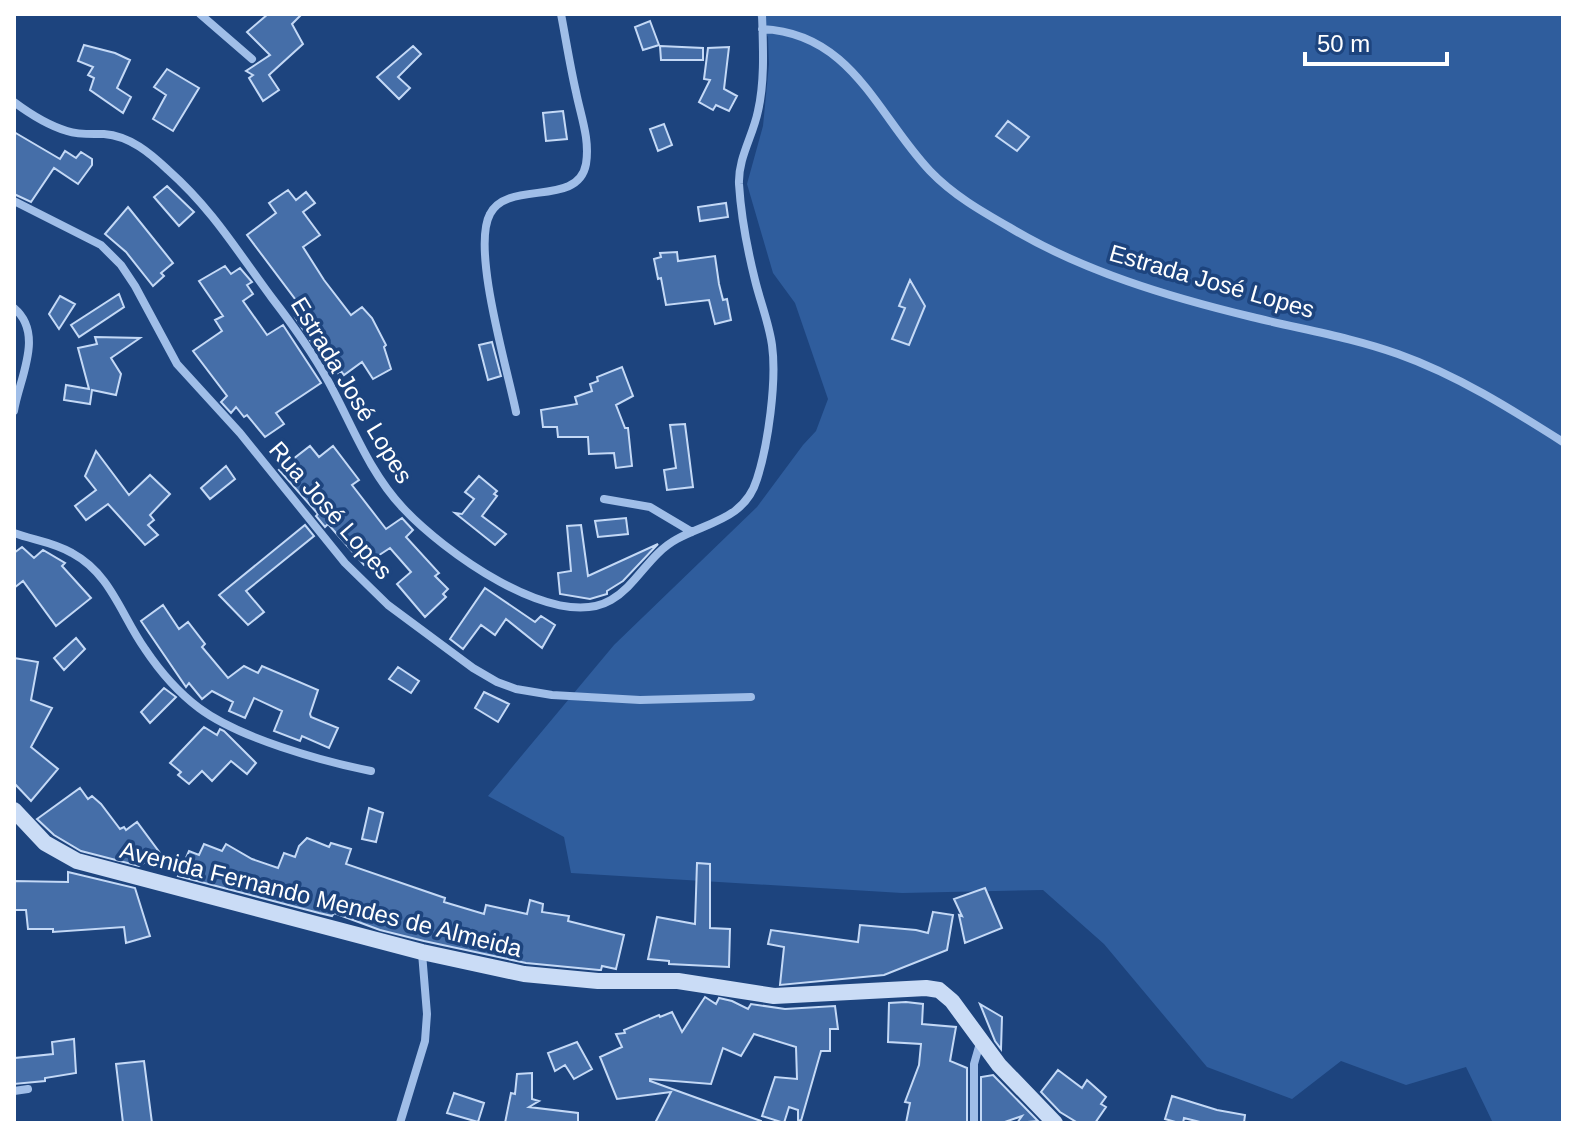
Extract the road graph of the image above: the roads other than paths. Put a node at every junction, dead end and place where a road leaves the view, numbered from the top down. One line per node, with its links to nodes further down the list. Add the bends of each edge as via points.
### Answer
1 (200, 14): 5 (street)
2 (561, 14): 10 (street, via 587,138 585,170 572,185 505,200 486,226 490,304)
3 (762, 14): 4 (street)
4 (762, 29): 11 (street, Estrada José Lopes, via 807,38 844,63 940,180 1011,229 1176,297 1399,354 1490,396); 13 (street, Estrada José Lopes, via 759,109 739,183 752,269 772,343 768,417 753,491 724,520)
5 (252, 59)
6 (14, 102): 13 (street, Estrada José Lopes, via 64,130 132,143 182,182 233,241 302,340 388,490 471,566 558,606 596,607 619,595 665,546)
7 (14, 201): 15 (street, Rua José Lopes, via 111,254 135,286 177,364 345,563 388,605 473,668 507,686 552,695 655,701)
8 (14, 308): 9 (street, via 30,337)
9 (14, 411)
10 (516, 412)
11 (1563, 442)
12 (604, 499): 13 (street, via 650,507)
13 (692, 532)
14 (14, 533): 16 (street, via 59,547 97,571 145,650 199,708 292,750)
15 (751, 697)
16 (371, 771)
17 (14, 810): 18 (street, Avenida Fernando Mendes de Almeida, via 45,843 77,861)
18 (422, 952): 19 (street, Avenida Fernando Mendes de Almeida, via 545,977 678,981 774,996 939,990); 22 (street, via 425,1041)
19 (980, 1042): 23 (street, via 973,1074); 24 (street, Avenida Fernando Mendes de Almeida)
20 (28, 1089): 21 (street)
21 (14, 1091)
22 (400, 1123)
23 (974, 1123)
24 (1055, 1123)

